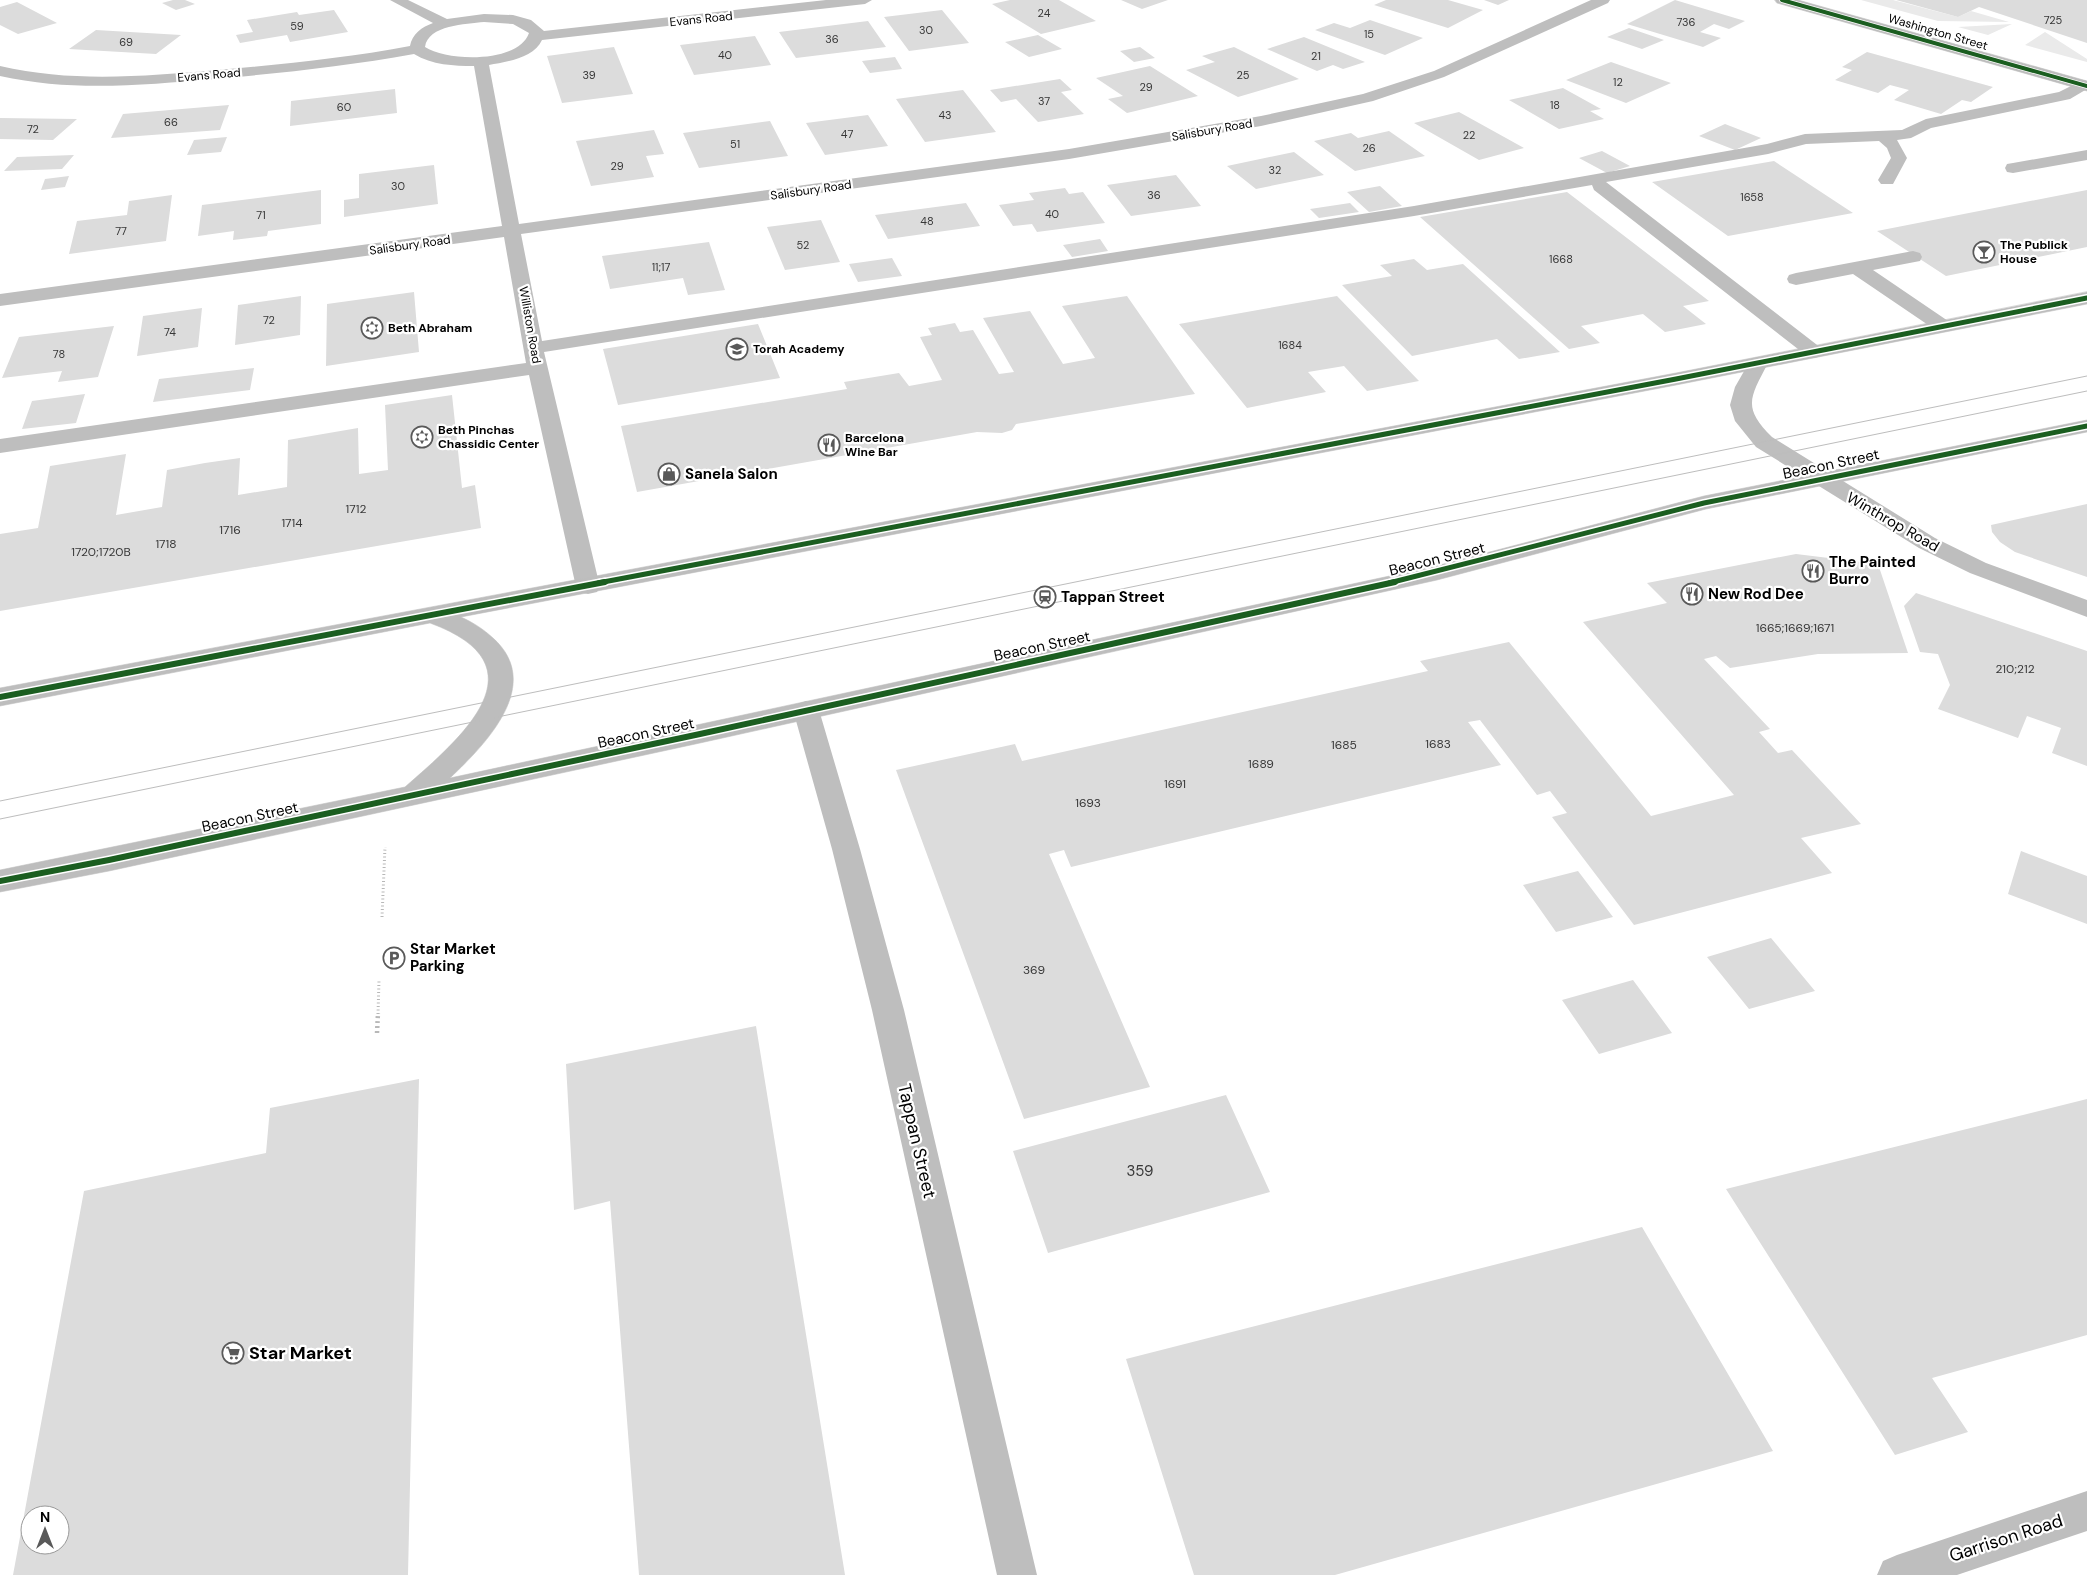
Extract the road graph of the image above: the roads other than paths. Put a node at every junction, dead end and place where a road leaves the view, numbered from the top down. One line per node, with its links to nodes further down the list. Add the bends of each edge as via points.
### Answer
1 (397, 0): 7 (street)
2 (865, 0): 8 (street, Evans Road)
3 (1603, 0): 18 (street, Salisbury Road, via 1439,74 1367,98 1271,119 1069,154)
4 (1782, 0): 12 (main road, Washington Street)
5 (517, 4): 6 (street)
6 (498, 18): 7 (street); 8 (street, via 528,24)
7 (446, 24): 9 (street, via 422,35)
8 (537, 36): 10 (street, via 520,52)
9 (416, 49): 10 (street, via 444,61); 11 (street, Evans Road, via 284,69 133,80 48,80)
10 (481, 61): 18 (street, Williston Road)
11 (0, 71)
12 (2085, 85): 13 (street, via 2064,96 1939,120 1908,134)
13 (1882, 136): 16 (street, via 1894,146 1899,158); 26 (street, via 1805,139 1768,149 1414,211)
14 (2087, 155): 15 (street)
15 (2013, 168)
16 (1887, 180)
17 (1600, 186): 25 (street)
18 (511, 231): 23 (street, Salisbury Road); 26 (street, Williston Road)
19 (1913, 257): 20 (street)
20 (1857, 268): 21 (street); 24 (street)
21 (1796, 279)
22 (2087, 298): 24 (main road)
23 (0, 300)
24 (1944, 327): 25 (main road)
25 (1814, 352): 27 (main road)
26 (535, 358): 29 (street); 31 (street, Williston Road)
27 (1758, 364): 30 (street, Winthrop Road, via 1741,394 1740,407 1745,419 1764,442); 31 (main road)
28 (2087, 426): 30 (main road, Beacon Street)
29 (0, 446)
30 (1822, 480): 32 (street, Winthrop Road, via 1926,543 1978,568); 35 (main road, Beacon Street, via 1704,503 1437,573)
31 (588, 587): 33 (main road)
32 (2087, 608)
33 (433, 616): 34 (main road); 36 (main road, via 472,632 480,639 493,651 503,679 499,701 489,719)
34 (0, 697)
35 (806, 710): 36 (main road, Beacon Street); 39 (street, Tappan Street, via 888,1010)
36 (414, 795): 37 (main road, Beacon Street)
37 (0, 881)
38 (2087, 1512): 40 (street, Garrison Road)
39 (1017, 1575)
40 (1897, 1575)

